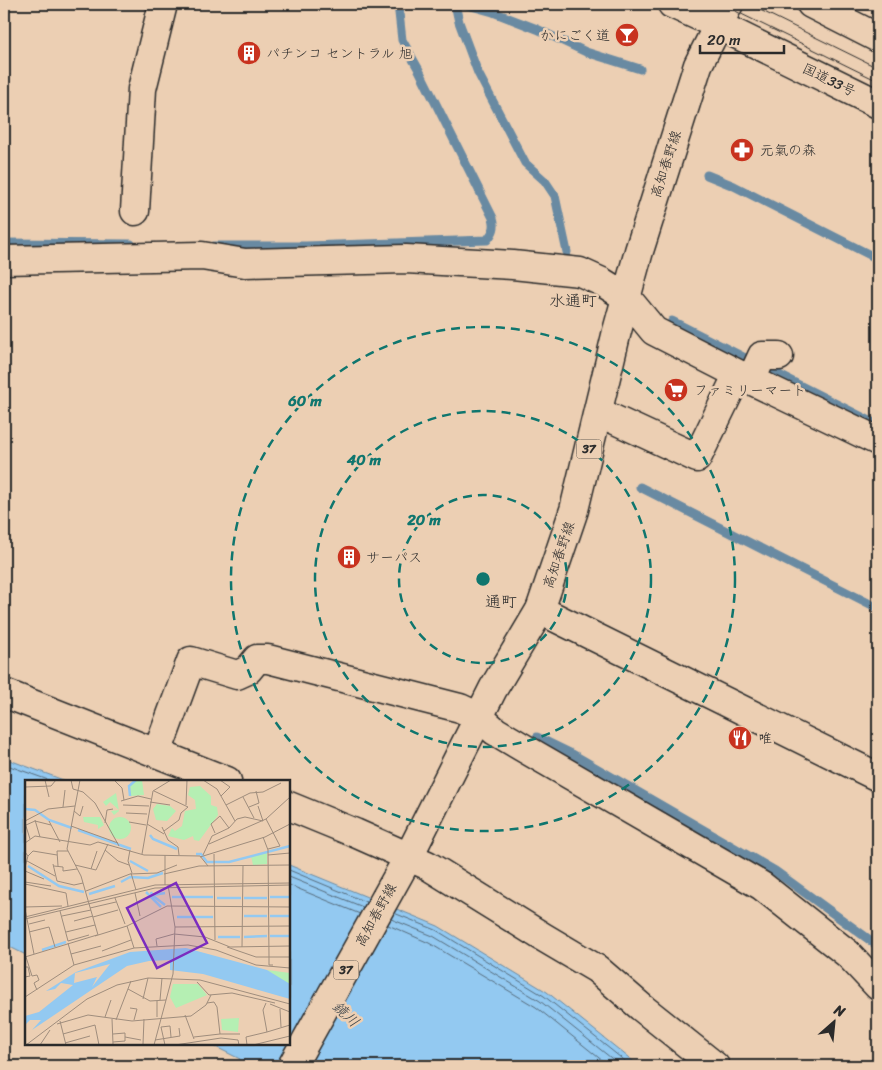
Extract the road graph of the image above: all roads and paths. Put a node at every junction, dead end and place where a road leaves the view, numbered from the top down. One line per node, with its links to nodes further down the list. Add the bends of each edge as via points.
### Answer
1 (162, 4): 7 (main road, via 142,89)
2 (672, 4): 4 (main road, 国道33号)
3 (811, 4): 5 (main road)
4 (723, 14): 6 (main road, 国道33号); 9 (main road, 高知春野線 / 37, via 698,65)
5 (878, 38)
6 (878, 104)
7 (135, 211)
8 (4, 260): 9 (main road, via 202,256 245,263 415,259 580,272)
9 (626, 297): 11 (main road, via 654,331); 12 (main road, 高知春野線 / 37)
10 (771, 356): 11 (main road)
11 (744, 377): 12 (main road, via 697,458); 13 (main road)
12 (598, 412): 14 (main road, 高知春野線 / 37, via 574,510)
13 (878, 441)
14 (540, 610): 16 (main road, 高知春野線 / 37); 18 (main road)
15 (4, 693): 17 (main road)
16 (479, 717): 17 (main road, via 428,699 268,659 257,659 248,670 237,675 190,661); 21 (main road, 高知春野線 / 37); 22 (main road, via 495,731 762,886)
17 (157, 753): 19 (main road)
18 (878, 777)
19 (224, 780)
20 (290, 807): 21 (main road)
21 (404, 865): 25 (main road, 高知春野線 / 37); 26 (main road, via 427,866 597,968)
22 (848, 954): 23 (main road); 24 (main road)
23 (878, 965)
24 (878, 986)
25 (292, 1066)
26 (715, 1066)

